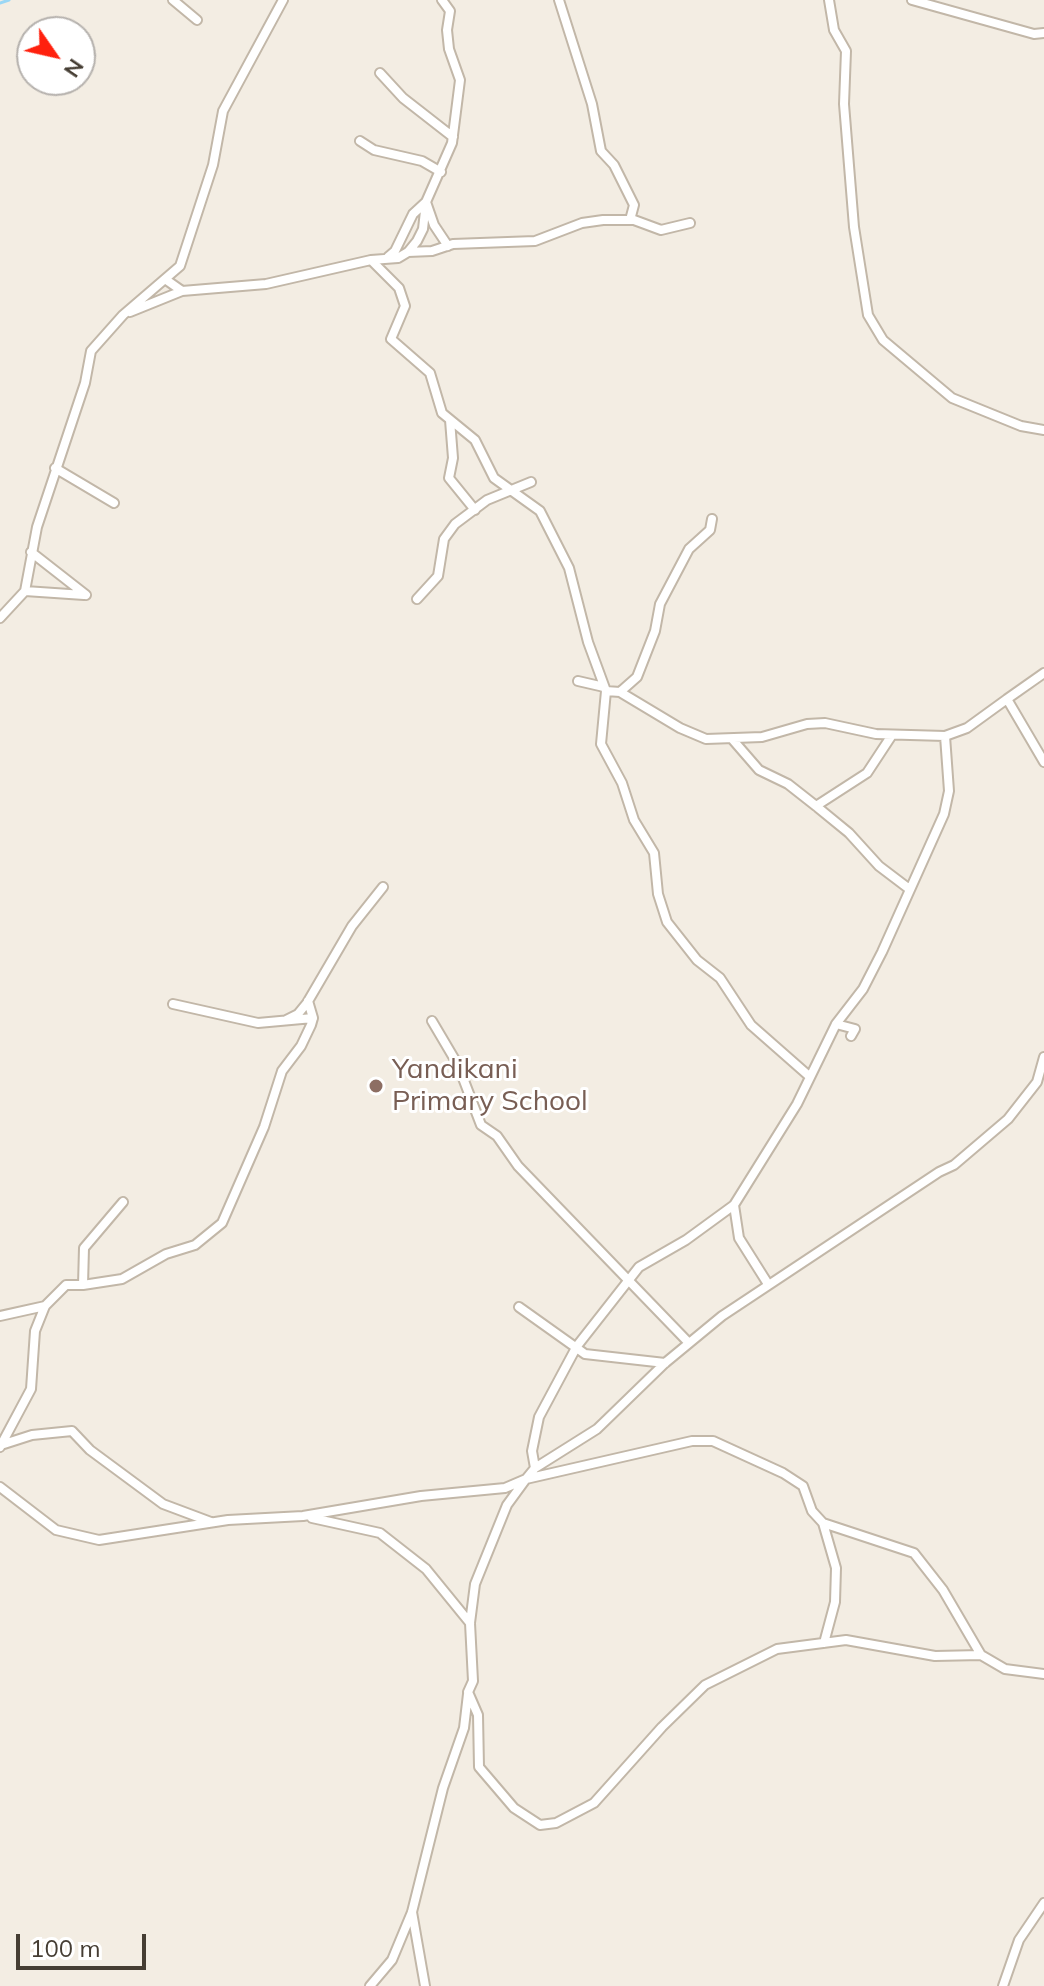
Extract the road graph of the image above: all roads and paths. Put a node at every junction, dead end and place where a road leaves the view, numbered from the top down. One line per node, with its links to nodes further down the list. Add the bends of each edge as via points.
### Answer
1 (173, 0): 7 (street)
2 (283, 0): 20 (street, via 223,111 187,250 180,266)
3 (442, 0): 10 (street, via 450,11 449,49 460,80)
4 (559, 0): 14 (street, via 601,151 634,205)
5 (829, 0): 24 (street, via 834,30 846,51 844,104 854,227 868,315 883,340 952,398)
6 (912, 0): 8 (street)
7 (197, 20)
8 (1044, 33)
9 (380, 73): 10 (street)
10 (453, 137): 12 (street)
11 (360, 141): 12 (street)
12 (441, 172): 13 (street)
13 (426, 202): 16 (street); 17 (street, via 423,229); 18 (street)
14 (630, 220): 15 (street, via 661,230); 16 (street, via 582,223 535,241)
15 (690, 223)
16 (448, 246): 17 (street)
17 (408, 252): 18 (street)
18 (387, 257): 19 (street)
19 (371, 260): 21 (street, via 266,284); 23 (street, via 399,288 405,306 391,339 430,373 442,413)
20 (165, 279): 21 (street); 22 (street)
21 (182, 291): 22 (street)
22 (123, 315): 25 (street, via 91,351)
23 (450, 419): 27 (street, via 475,440 494,478); 29 (street, via 449,478)
24 (1044, 430)
25 (55, 468): 28 (street); 31 (street)
26 (531, 482): 27 (street)
27 (509, 491): 29 (street); 37 (street, via 540,511 569,568)
28 (114, 503)
29 (475, 510): 33 (street, via 444,539 438,576)
30 (712, 519): 38 (street, via 710,530 689,549 660,604 637,677)
31 (31, 552): 32 (street); 32 (street, via 86,595)
32 (25, 591): 34 (street)
33 (417, 599)
34 (0, 618)
35 (1044, 673): 39 (street)
36 (578, 681): 37 (street)
37 (605, 689): 38 (street); 55 (street, via 601,744 654,853 667,922 697,960 720,978 751,1025)
38 (620, 692): 42 (street, via 680,728 706,739)
39 (1007, 699): 41 (street, via 967,728); 43 (street)
40 (892, 735): 41 (street); 42 (street, via 825,723); 44 (street, via 867,773)
41 (945, 736): 46 (street, via 949,791 944,814)
42 (733, 740): 44 (street, via 759,770)
43 (1044, 762)
44 (816, 806): 46 (street)
45 (383, 887): 47 (street, via 338,947)
46 (908, 888): 52 (street, via 863,989)
47 (308, 1001): 49 (street); 50 (street)
48 (173, 1004): 50 (street, via 258,1023)
49 (313, 1018): 50 (street); 60 (street, via 275,1086 264,1127 222,1223 195,1245 166,1254 122,1279)
50 (286, 1020)
51 (432, 1021): 58 (street, via 458,1065 481,1125 497,1136 518,1166)
52 (836, 1024): 53 (street, via 855,1029); 55 (street)
53 (851, 1036)
54 (1044, 1057): 59 (street, via 1037,1082 1008,1119 954,1165)
55 (809, 1076): 57 (street)
56 (123, 1202): 60 (street, via 84,1248)
57 (734, 1205): 58 (street); 59 (street, via 739,1238)
58 (627, 1280): 64 (street); 65 (street)
59 (768, 1284): 64 (street)
60 (83, 1285): 61 (street, via 66,1285)
61 (45, 1306): 63 (street); 67 (street, via 34,1340 31,1389)
62 (519, 1307): 65 (street)
63 (0, 1316)
64 (688, 1342): 66 (street)
65 (577, 1346): 66 (street, via 585,1354); 68 (street, via 539,1417 532,1451)
66 (665, 1363): 68 (street, via 597,1429)
67 (2, 1446): 72 (street, via 32,1435 72,1431 163,1504)
68 (535, 1468): 69 (street)
69 (526, 1479): 71 (street, via 505,1488); 73 (street, via 713,1441 803,1486); 74 (street, via 507,1505 475,1584)
70 (0, 1487): 72 (street, via 56,1530 99,1540)
71 (303, 1516): 72 (street); 74 (street, via 380,1533 426,1569)
72 (216, 1523)
73 (823, 1523): 75 (street, via 836,1568 835,1602); 76 (street, via 914,1553)
74 (470, 1623): 78 (street, via 473,1681)
75 (824, 1643): 76 (street, via 846,1640 935,1656); 78 (street, via 777,1649 705,1685 594,1803 556,1823 540,1825 514,1808 479,1767 478,1715)
76 (981, 1655): 77 (street, via 1005,1669)
77 (1044, 1674)
78 (468, 1692): 80 (street, via 464,1728)
79 (1044, 1903): 83 (street, via 1019,1940)
80 (412, 1912): 81 (street, via 392,1960); 82 (street)
81 (370, 1986)
82 (425, 1986)
83 (1003, 1986)

